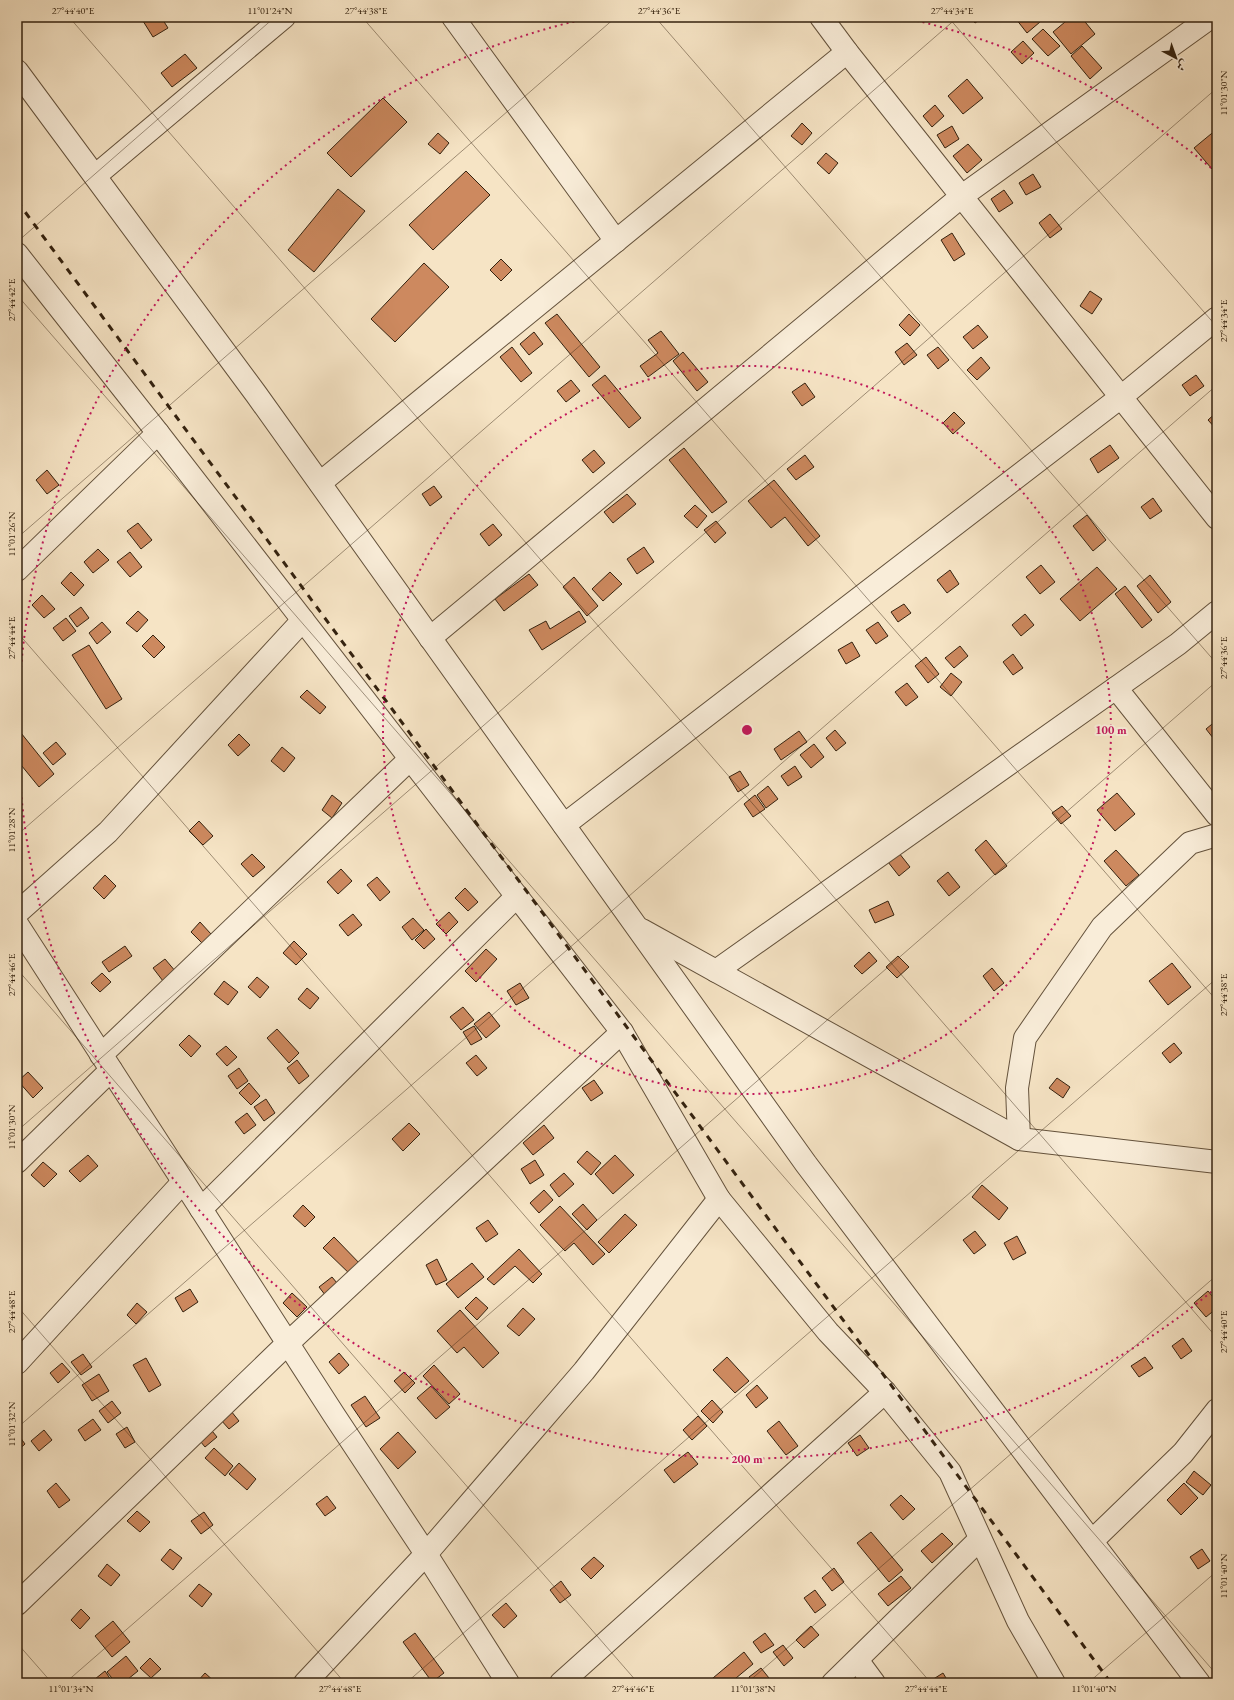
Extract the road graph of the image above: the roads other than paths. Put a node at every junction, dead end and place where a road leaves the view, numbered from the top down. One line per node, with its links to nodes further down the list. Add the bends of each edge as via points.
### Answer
1 (284, 17): 7 (street)
2 (453, 17): 9 (street)
3 (821, 17): 5 (street)
4 (1211, 17): 8 (street)
5 (847, 52): 8 (street); 9 (street)
6 (17, 71): 7 (street)
7 (95, 176): 14 (street)
8 (962, 196): 12 (street); 19 (street)
9 (616, 241): 14 (street)
10 (17, 254): 13 (street)
11 (1217, 318): 12 (street)
12 (1121, 397): 15 (street); 23 (street)
13 (158, 433): 16 (street); 18 (street)
14 (320, 483): 19 (street)
15 (1217, 518)
16 (17, 570)
17 (1217, 612): 20 (street, via 1178,644)
18 (303, 620): 21 (street); 26 (street, via 108,832)
19 (430, 638): 23 (street)
20 (1116, 688): 22 (street); 29 (street)
21 (410, 758): 25 (street); 31 (street)
22 (1217, 815)
23 (564, 825): 28 (street)
24 (1217, 835): 32 (street, via 1190,843 1102,927 1025,1038 1017,1088)
25 (517, 896): 30 (street); 37 (street)
26 (17, 913)
27 (17, 924): 31 (street)
28 (637, 928): 29 (street); 43 (street, via 806,1164)
29 (716, 971): 32 (street)
30 (622, 1032): 36 (street); 38 (street)
31 (106, 1062): 33 (street); 35 (street)
32 (1019, 1139): 34 (street)
33 (17, 1162)
34 (1217, 1162)
35 (183, 1182): 37 (street); 39 (street)
36 (719, 1199): 40 (street, via 828,1332); 44 (street, via 584,1371)
37 (201, 1209): 38 (street)
38 (288, 1343): 44 (street); 45 (street)
39 (17, 1363)
40 (885, 1392): 42 (street, via 950,1472); 49 (street)
41 (1217, 1410): 43 (street, via 1183,1453)
42 (980, 1540): 46 (street); 52 (street, via 1018,1621)
43 (1092, 1541): 53 (street)
44 (426, 1554): 47 (street); 48 (street)
45 (17, 1604)
46 (857, 1660): 50 (street); 51 (street)
47 (305, 1683)
48 (508, 1683)
49 (560, 1683)
50 (833, 1683)
51 (874, 1683)
52 (1054, 1683)
53 (1199, 1683)

